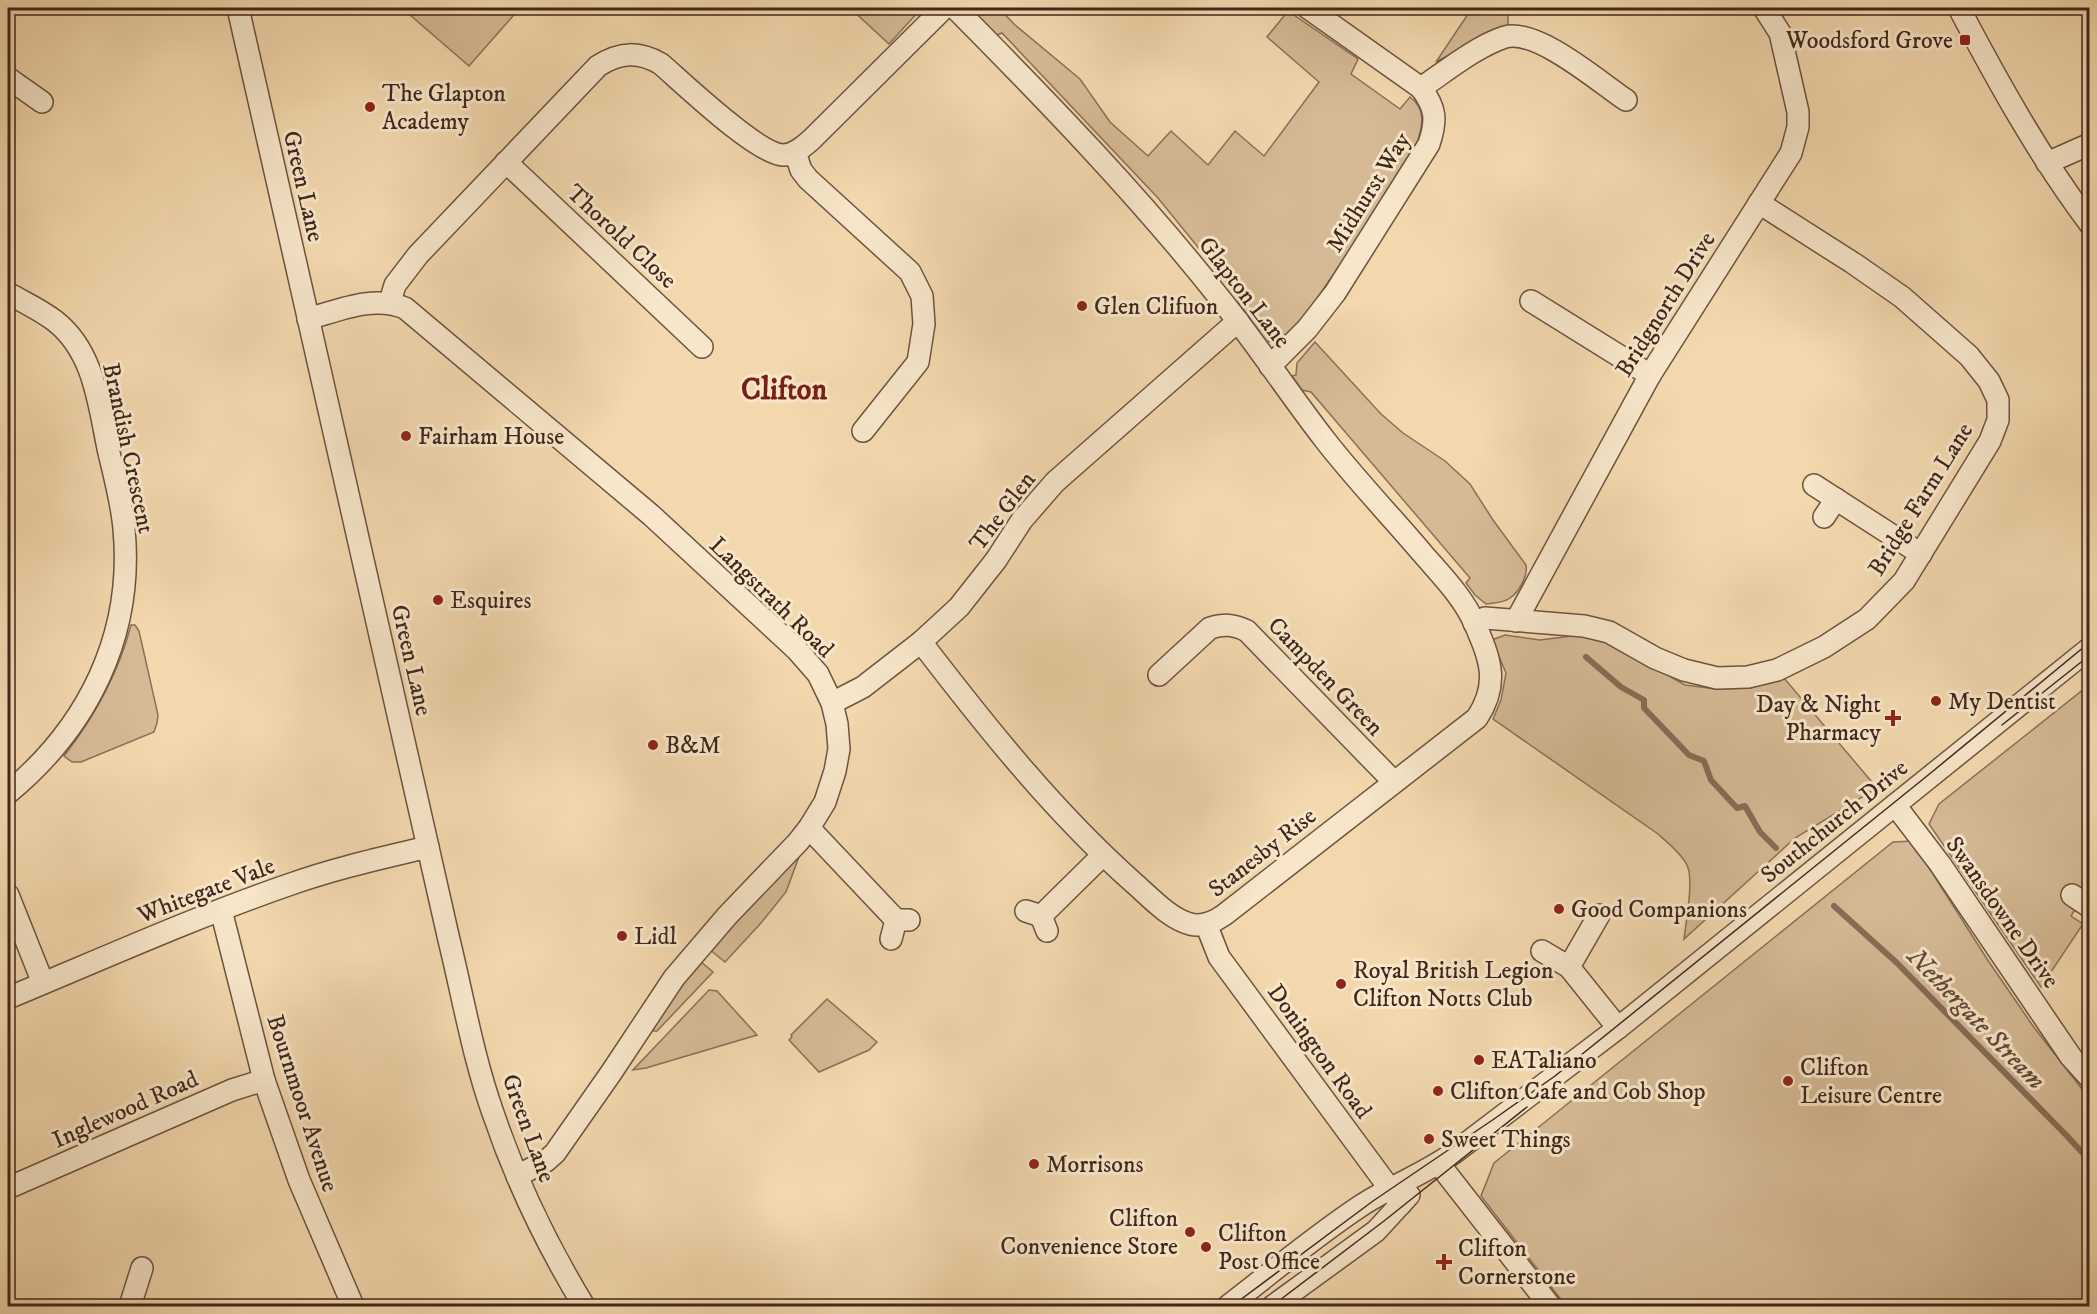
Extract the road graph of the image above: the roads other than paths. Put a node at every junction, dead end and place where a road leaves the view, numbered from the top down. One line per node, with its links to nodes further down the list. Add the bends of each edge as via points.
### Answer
1 (238, 8): 20 (street, Green Lane)
2 (944, 8): 12 (street)
3 (955, 8): 21 (street, Glapton Lane, via 1116,176)
4 (1308, 8): 8 (street, Midhurst Way)
5 (1764, 8): 15 (street, Bridgnorth Drive, via 1776,25 1784,48 1798,127 1791,153)
6 (1959, 8): 14 (street)
7 (8, 78): 10 (street)
8 (1421, 88): 9 (street, via 1488,44 1507,36 1525,37 1544,44); 23 (street, Midhurst Way, via 1435,116 1430,144 1335,293 1308,329)
9 (1626, 100)
10 (42, 102)
11 (2090, 144): 14 (street)
12 (795, 152): 13 (street, via 782,155 766,148 732,126 661,64 638,54 626,54 598,66); 25 (street, via 808,179 910,272 922,296 924,324 918,362)
13 (506, 162): 19 (street, via 418,255 395,285); 22 (street, Thorold Close)
14 (2047, 163): 16 (street)
15 (1759, 203): 24 (street, Bridgnorth Drive); 29 (street, Bridge Farm Lane, via 1902,297 1969,356 1994,390 1998,420 1990,441)
16 (2090, 224)
17 (8, 294): 37 (street, Brandish Crescent, via 54,321 82,352 91,373 117,487 125,557 116,633 96,686 64,737)
18 (1531, 301): 24 (street)
19 (390, 302): 20 (street, via 374,302); 35 (street, Langstrath Road, via 420,320 651,515 797,650 818,674)
20 (308, 319): 40 (street, Green Lane)
21 (1238, 321): 23 (street, Glapton Lane); 32 (street, The Glen, via 1055,482 1022,520 959,607)
22 (702, 347)
23 (1270, 366): 31 (street, Glapton Lane, via 1325,441 1456,593)
24 (1650, 375): 30 (street, Bridgnorth Drive)
25 (862, 431)
26 (1814, 485): 27 (street)
27 (1836, 499): 28 (street); 29 (street)
28 (1824, 518)
29 (1921, 554): 30 (street, Bridge Farm Lane, via 1904,581 1867,619 1824,647 1777,670 1748,677 1717,678 1684,670 1609,632 1584,626)
30 (1516, 621): 31 (street, Bridge Farm Lane, via 1485,618)
31 (1474, 623): 36 (street, Stanesby Rise, via 1490,661 1492,682 1486,704 1477,718)
32 (921, 642): 35 (street, The Glen, via 863,687); 41 (street, Stanesby Rise, via 1027,775)
33 (2090, 648): 38 (street, Southchurch Drive)
34 (1159, 675): 36 (street, Campden Green, via 1210,628 1233,625 1247,631)
35 (832, 703): 39 (street, Langstrath Road, via 837,724 835,771 825,802)
36 (1394, 783): 46 (street, Stanesby Rise, via 1224,915)
37 (8, 793)
38 (1895, 805): 52 (street, Southchurch Drive); 53 (street, Swansdowne Drive)
39 (809, 828): 47 (street); 56 (street, Langstrath Road, via 674,978 555,1153)
40 (428, 847): 43 (street, Whitegate Vale, via 347,866); 56 (street, Green Lane, via 485,1088)
41 (1103, 855): 45 (street); 46 (street, Stanesby Rise, via 1173,915 1193,925)
42 (8, 895): 50 (street)
43 (221, 909): 50 (street, Whitegate Vale); 54 (street, Bournmoor Avenue)
44 (1599, 915): 49 (street)
45 (1038, 919)
46 (1206, 924): 58 (street, Donington Road, via 1219,957)
47 (899, 926)
48 (1542, 951): 49 (street)
49 (1569, 967): 52 (street)
50 (43, 983): 51 (street, Whitegate Vale)
51 (8, 998)
52 (1618, 1028): 55 (street, Southchurch Drive)
53 (2090, 1078)
54 (264, 1080): 57 (street, Inglewood Road, via 232,1090); 61 (street, Bournmoor Avenue, via 299,1180)
55 (1438, 1164): 58 (street, Southchurch Drive); 65 (street)
56 (517, 1176): 62 (street, Green Lane, via 548,1244)
57 (8, 1188)
58 (1394, 1196): 63 (street, Southchurch Drive, via 1358,1208); 64 (street, Southchurch Drive, via 1376,1231)
59 (142, 1268): 60 (street)
60 (130, 1306)
61 (353, 1306)
62 (584, 1306)
63 (1227, 1306)
64 (1273, 1306)
65 (1550, 1306)

